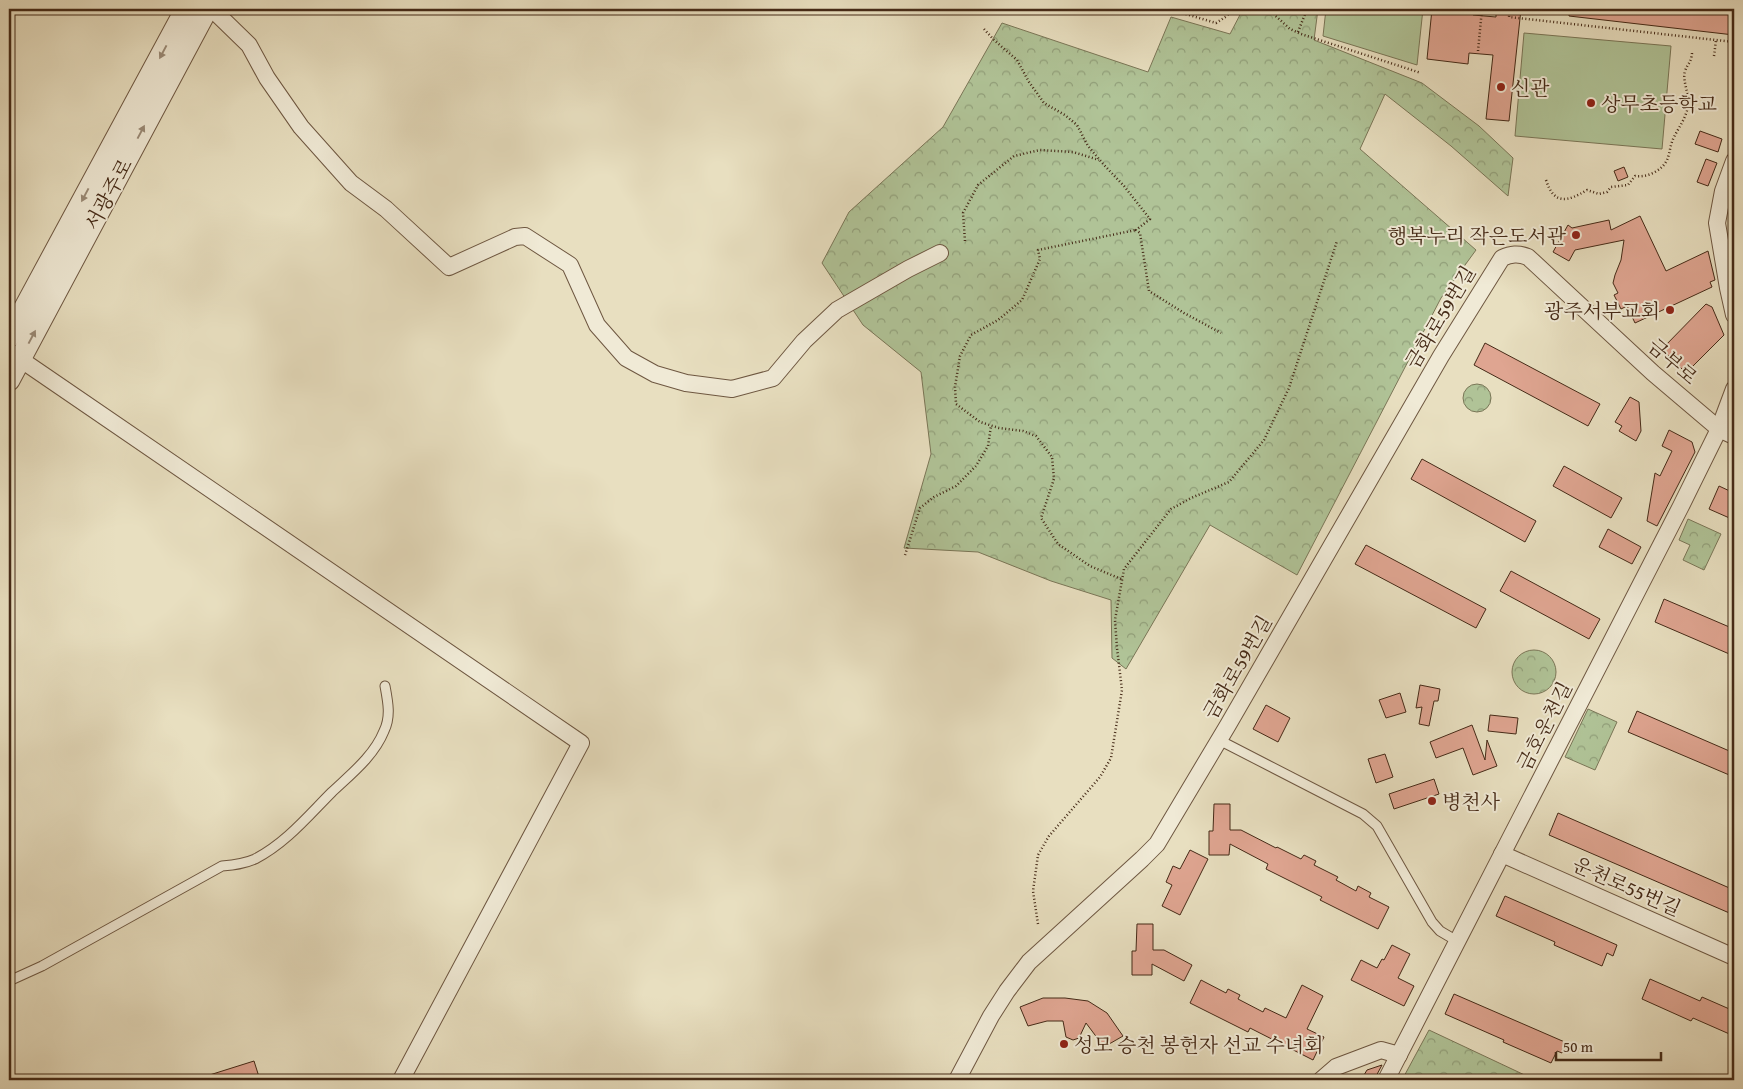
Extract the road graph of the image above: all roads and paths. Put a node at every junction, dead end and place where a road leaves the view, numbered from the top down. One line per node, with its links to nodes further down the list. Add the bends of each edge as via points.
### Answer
1 (186, 9): 29 (street, 서광주로, one-way to 29)
2 (207, 9): 30 (street, 서광주로, one-way to 2)
3 (212, 9): 24 (street, via 250,45 267,78 301,127 351,183 386,209 449,267 515,237 525,236 570,265 597,325 626,358 655,374 686,383 732,389 773,378 804,341 837,310)
4 (1169, 9): 5 (path, via 1216,23)
5 (1231, 9)
6 (1268, 9): 11 (path)
7 (1307, 9): 11 (path)
8 (1482, 9): 14 (path)
9 (1510, 9): 12 (path, via 1509,17)
10 (984, 30): 18 (path, via 1017,60 1044,103 1078,125 1088,146)
11 (1298, 32): 17 (path)
12 (1716, 40): 13 (path); 16 (path)
13 (1734, 42)
14 (1478, 51)
15 (1692, 53): 20 (path, via 1685,71 1689,105 1665,165 1653,173 1635,176 1628,185 1611,187 1599,194 1586,190 1563,200 1553,194)
16 (1714, 56)
17 (1421, 73)
18 (1100, 160): 21 (path, via 1150,218); 22 (path, via 1073,152 1040,150 1014,156 978,185 962,213)
19 (1734, 161): 26 (street, via 1723,191 1717,223)
20 (1546, 180)
21 (1136, 230): 28 (path, via 1140,233 1149,290); 33 (path, via 1038,250 1040,259 1022,300 971,336 960,356 954,388 956,404)
22 (965, 241)
23 (1336, 241): 37 (path, via 1289,388 1264,440 1229,482 1171,509 1124,570)
24 (940, 253)
25 (1519, 253): 34 (street, 금부로, via 1539,266 1653,373); 39 (street, 금화로59번길, via 1502,258 1487,280)
26 (1732, 287): 27 (street)
27 (1734, 314)
28 (1221, 333)
29 (9, 337)
30 (20, 359): 31 (street, 서광주로); 46 (street, via 581,743)
31 (9, 380)
32 (1734, 389): 34 (street, 금호운천길)
33 (991, 426): 36 (path, via 988,446 976,466 956,486 920,508); 37 (path, via 1018,429 1036,436 1052,457 1054,479 1041,518 1058,544 1090,566)
34 (1719, 429): 35 (street, 금부로); 40 (street, 금호운천길)
35 (1734, 436)
36 (905, 555)
37 (1122, 579): 41 (path, via 1115,620 1122,690 1111,758 1100,777 1049,836 1038,855 1033,891)
38 (385, 686): 44 (lane, via 388,717 382,737 356,770 287,837 256,858 222,866)
39 (1219, 740): 42 (lane, via 1363,814 1378,826 1432,922); 47 (street, 금화로59번길, via 1157,844 1029,962 991,1016)
40 (1502, 854): 42 (street, 금호운천길); 43 (street, 운천로55번길)
41 (1038, 924)
42 (1457, 941): 45 (street, 금호운천길)
43 (1734, 957)
44 (9, 981)
45 (1399, 1055): 48 (street, via 1381,1050 1336,1067); 49 (street, 금호운천길)
46 (401, 1080)
47 (957, 1080)
48 (1321, 1080)
49 (1386, 1080)

